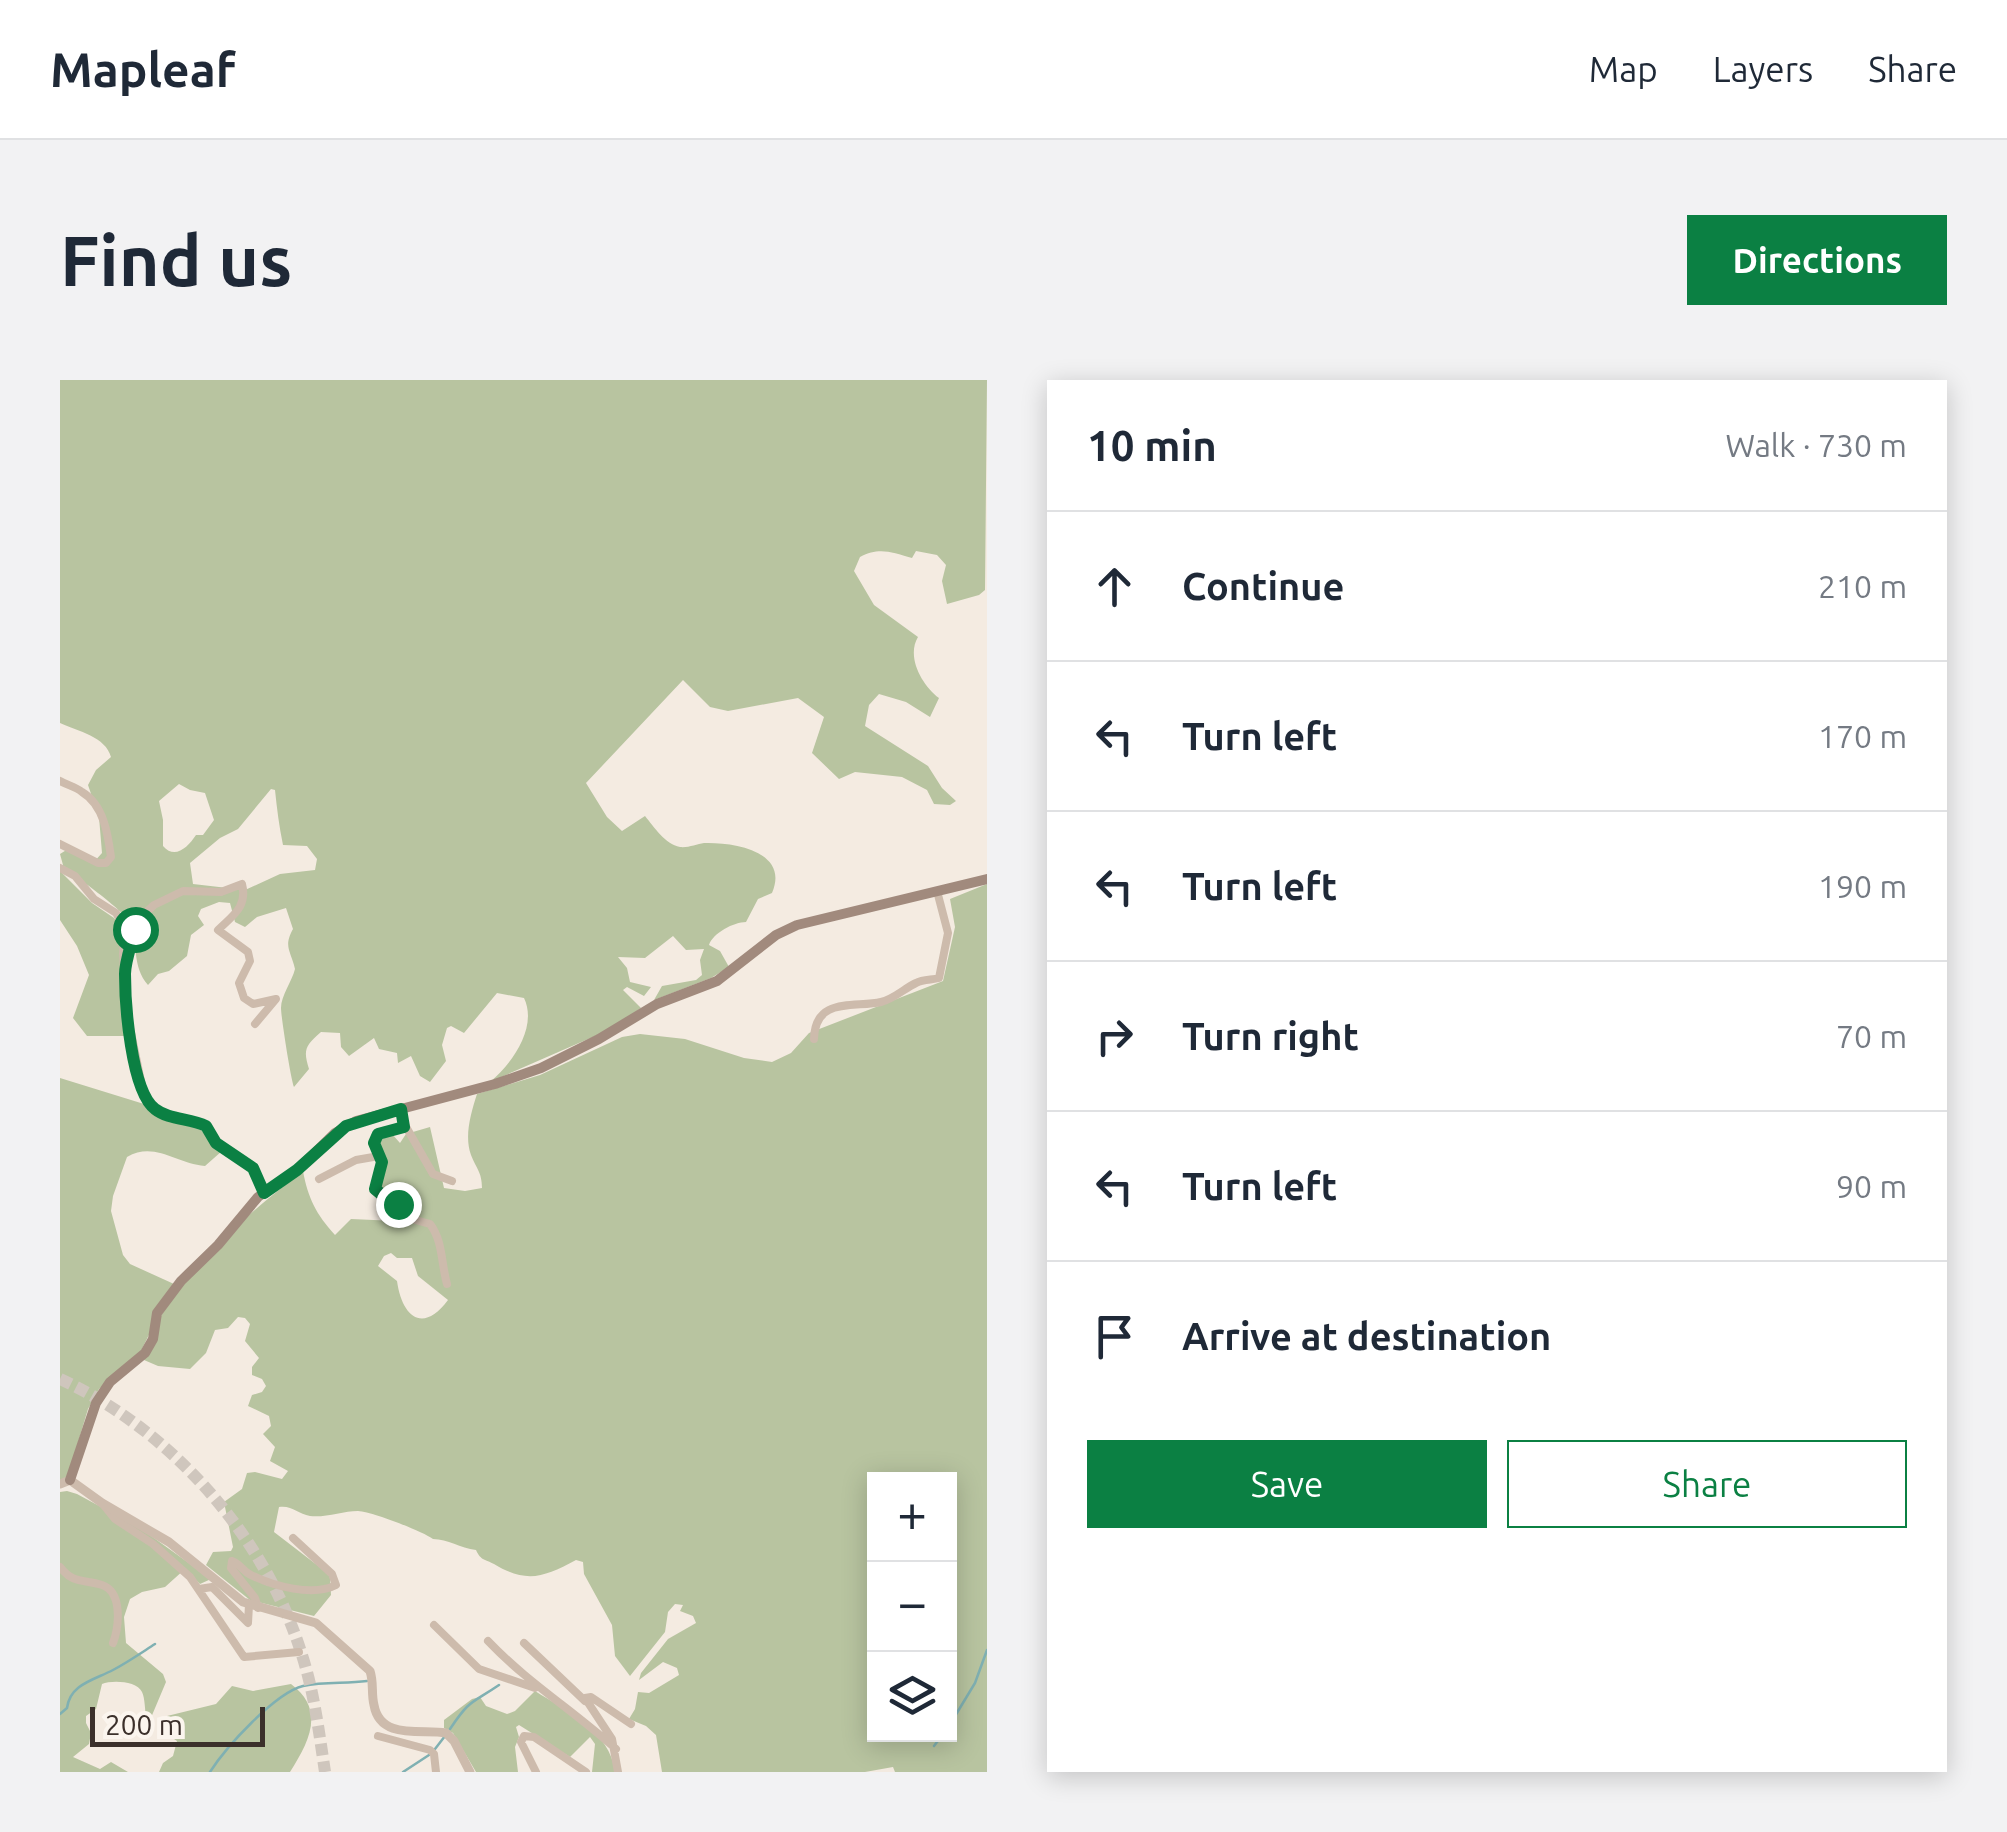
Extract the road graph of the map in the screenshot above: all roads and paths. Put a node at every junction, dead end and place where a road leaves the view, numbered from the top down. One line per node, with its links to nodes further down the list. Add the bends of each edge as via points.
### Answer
1 (60, 782): 2 (street, via 97,807 110,858 98,863)
2 (60, 844)
3 (60, 868): 6 (street, via 122,920)
4 (987, 879): 5 (main road)
5 (936, 891): 8 (street, via 948,933 940,978 920,980 884,1001 828,1010); 9 (main road, via 786,929 717,982 658,1004 541,1068)
6 (124, 970): 7 (street, via 135,929 154,905 183,892 221,892 242,884 240,910 218,930 248,952 240,983 244,998 253,1004 276,999); 14 (street, via 144,1096 164,1114 206,1126 216,1143 253,1168)
7 (255, 1024)
8 (814, 1039)
9 (401, 1109): 10 (street); 14 (main road, via 346,1126)
10 (406, 1125): 11 (street, via 376,1137); 13 (street, via 433,1174)
11 (379, 1156): 12 (street); 15 (street, via 376,1191 414,1221 430,1224 440,1238)
12 (318, 1180)
13 (452, 1181)
14 (264, 1193): 16 (main road, via 181,1281 158,1313 144,1353 100,1396)
15 (447, 1284)
16 (65, 1482): 17 (street)
17 (102, 1503): 20 (street); 21 (street, via 159,1535)
18 (293, 1538): 21 (street, via 336,1585 293,1590 251,1576 232,1561)
19 (60, 1567): 25 (street, via 74,1581 112,1593 118,1618)
20 (199, 1589): 21 (street, via 212,1587 248,1623); 26 (street, via 244,1657)
21 (254, 1606): 33 (street, via 323,1628 370,1672 374,1707 385,1724 446,1733)
22 (434, 1625): 27 (street, via 479,1669)
23 (488, 1640): 27 (street)
24 (524, 1642): 28 (street)
25 (113, 1643)
26 (299, 1652)
27 (539, 1689): 31 (street)
28 (585, 1701): 29 (street, via 590,1697); 31 (street)
29 (631, 1724)
30 (378, 1736): 32 (street, via 430,1750)
31 (616, 1749): 36 (street)
32 (436, 1772)
33 (470, 1772)
34 (536, 1772): 35 (street, via 524,1736)
35 (586, 1772)
36 (618, 1772)

